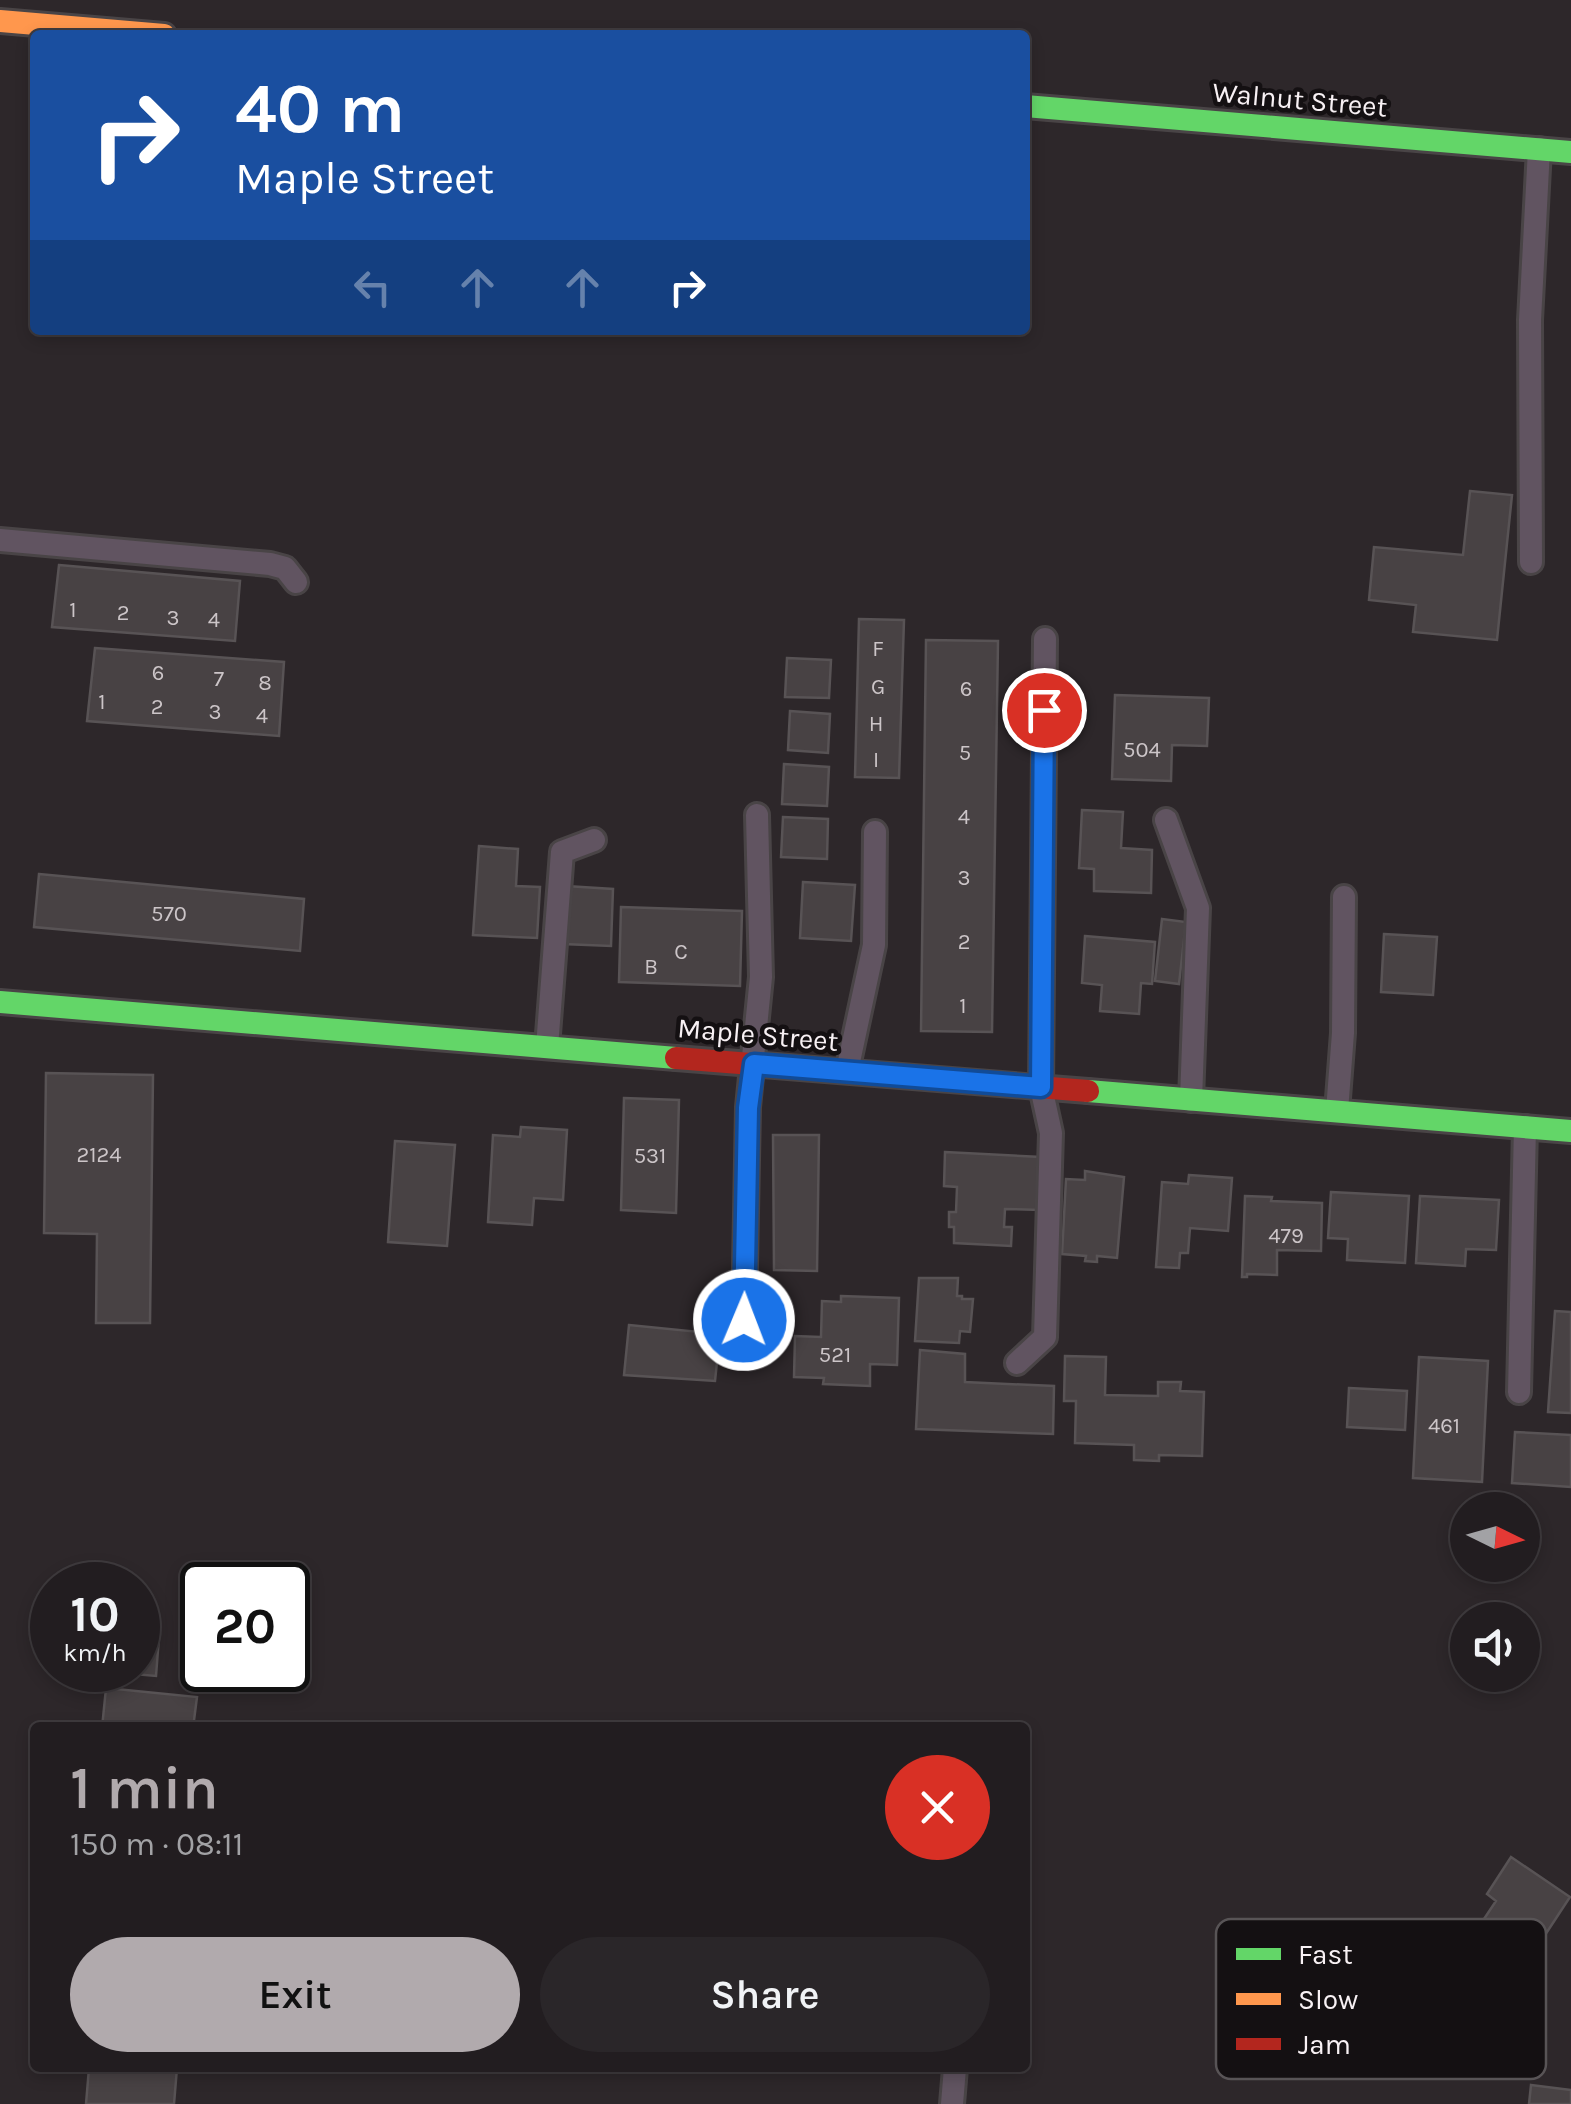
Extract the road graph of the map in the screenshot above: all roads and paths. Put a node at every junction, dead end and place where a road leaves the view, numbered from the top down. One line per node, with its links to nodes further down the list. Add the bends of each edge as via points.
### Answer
1 (0, 22): 2 (street)
2 (101, 30)
3 (1030, 106): 4 (street, Walnut Street)
4 (1538, 149): 5 (street, Walnut Street); 7 (lane, via 1530,320)
5 (1571, 152)
6 (0, 540): 8 (lane, via 270,564 285,568)
7 (1531, 562)
8 (296, 582)
9 (1045, 639): 19 (lane)
10 (757, 816): 17 (lane)
11 (1166, 820): 20 (lane, via 1198,908)
12 (874, 832): 18 (lane, via 874,945)
13 (594, 840): 16 (lane, via 562,852)
14 (1344, 897): 21 (lane)
15 (0, 1002): 16 (street, Maple Street)
16 (547, 1047): 17 (street, Maple Street)
17 (754, 1064): 18 (street, Maple Street); 24 (lane)
18 (846, 1071): 19 (street, Maple Street)
19 (1041, 1087): 20 (street, Maple Street); 25 (lane, via 1051,1133 1046,1337)
20 (1191, 1100): 21 (street, Maple Street)
21 (1337, 1112): 22 (street, Maple Street)
22 (1524, 1127): 23 (street, Maple Street); 26 (lane)
23 (1571, 1131)
24 (744, 1320)
25 (1017, 1364)
26 (1519, 1392)
27 (955, 2072): 28 (lane)
28 (952, 2104)

